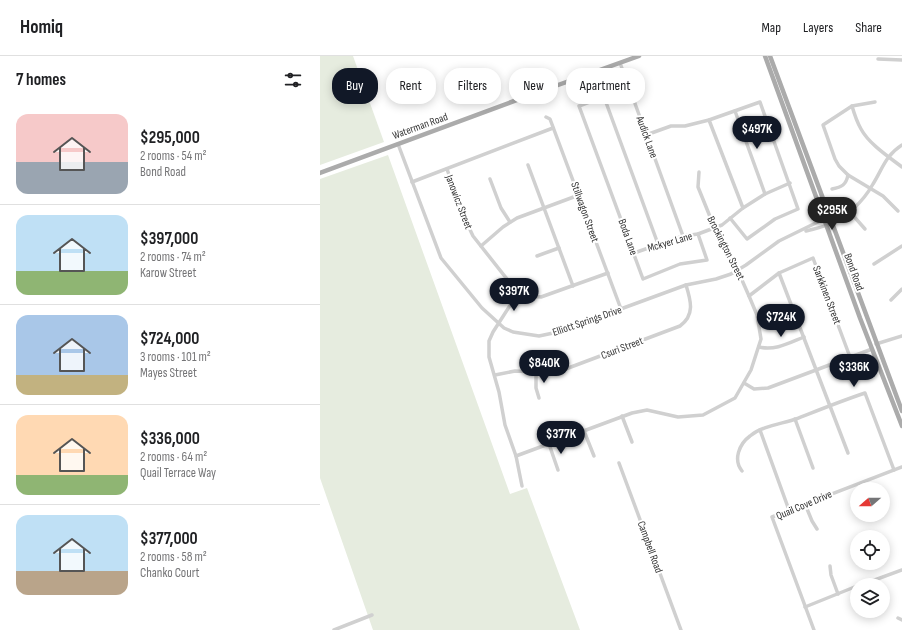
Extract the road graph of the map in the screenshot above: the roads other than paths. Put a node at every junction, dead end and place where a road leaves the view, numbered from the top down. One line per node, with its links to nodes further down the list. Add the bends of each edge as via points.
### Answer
1 (639, 56): 6 (main road, Waterman Road)
2 (765, 56): 40 (main road, Bond Road)
3 (770, 56): 40 (main road, Bond Road)
4 (878, 58): 5 (street)
5 (902, 60)
6 (620, 63): 7 (street, Audick Lane); 18 (main road, Waterman Road)
7 (622, 68)
8 (875, 102): 12 (street)
9 (584, 104): 52 (street, Boda Lane, via 579,106)
10 (607, 104): 48 (street)
11 (635, 104): 17 (street, Audick Lane)
12 (852, 106): 20 (street, via 864,134); 26 (street, via 823,125 837,163)
13 (735, 111): 15 (street); 29 (street, via 760,102); 32 (street)
14 (546, 117): 16 (street, Stillwagon Street, via 550,119)
15 (709, 120): 17 (street, via 686,126 671,126); 35 (street)
16 (553, 128): 23 (street); 33 (street, Stillwagon Street)
17 (646, 135): 47 (street, Audick Lane)
18 (398, 144): 25 (main road, Waterman Road); 28 (street, Elliott Springs Drive)
19 (902, 144): 20 (street)
20 (888, 156): 22 (street); 30 (street)
21 (528, 165): 34 (street)
22 (902, 167)
23 (447, 168): 28 (street); 49 (street, Janowicz Street, via 468,226)
24 (699, 172): 43 (street, Brockington Street, via 698,187)
25 (320, 173)
26 (848, 175): 30 (street); 31 (street, via 847,182)
27 (490, 179): 41 (street, via 501,208)
28 (412, 182): 66 (street, Elliott Springs Drive, via 441,258 482,308)
29 (790, 184): 32 (street, Mckyer Lane); 39 (street, via 798,208 775,219 747,239)
30 (870, 188): 36 (street); 37 (street, via 883,196)
31 (832, 189)
32 (765, 194): 35 (street, Mckyer Lane)
33 (579, 195): 34 (street); 56 (street, Stillwagon Street)
34 (544, 208): 41 (street); 51 (street)
35 (743, 208): 39 (street, Mckyer Lane)
36 (853, 208): 38 (street); 40 (street)
37 (898, 211)
38 (850, 212): 42 (street); 44 (street)
39 (730, 218): 43 (street, Mckyer Lane)
40 (827, 218): 42 (main road, Bond Road); 45 (street)
41 (510, 222): 49 (street)
42 (829, 224): 45 (street); 65 (main road, Bond Road); 69 (main road, Bond Road)
43 (715, 228): 46 (street, Mckyer Lane); 55 (street, Brockington Street)
44 (865, 229)
45 (798, 233): 55 (street, Elliott Springs Drive, via 779,241)
46 (698, 234): 47 (street, Mckyer Lane); 52 (street, Boda Lane, via 707,260 680,264 643,279)
47 (683, 236): 48 (street, Mckyer Lane)
48 (658, 244): 52 (street, Mckyer Lane)
49 (480, 246): 61 (street, Janowicz Street)
50 (902, 246): 54 (street)
51 (559, 248): 53 (street); 59 (street)
52 (634, 253)
53 (537, 256)
54 (874, 264)
55 (738, 271): 58 (street, Elliott Springs Drive, via 716,279); 62 (street, Brockington Street)
56 (608, 273): 59 (street); 64 (street, Stillwagon Street)
57 (779, 273): 62 (street, Sarkkinen Street); 68 (street); 72 (street, Sarkkinen Street, via 813,258)
58 (686, 285): 64 (street, Elliott Springs Drive); 74 (street, Csuri Street, via 690,316 680,326 563,370)
59 (573, 286): 61 (street, via 541,297)
60 (902, 289): 63 (street)
61 (518, 292): 66 (street)
62 (749, 296): 70 (street, Brockington Street, via 757,315 761,339)
63 (891, 300)
64 (621, 310): 66 (street, Elliott Springs Drive, via 539,336 514,332)
65 (860, 318): 69 (main road, via 865,321); 71 (main road, Bond Road)
66 (498, 323): 75 (street, via 490,341 489,357)
67 (902, 336): 69 (street)
68 (804, 337): 70 (street, via 778,347); 73 (street)
69 (876, 344): 79 (main road, Bond Road)
70 (758, 347): 76 (street, Brockington Street)
71 (872, 349): 72 (street); 82 (main road, Bond Road)
72 (850, 357): 73 (street)
73 (816, 369): 76 (street, via 768,388 754,389); 78 (street)
74 (536, 372): 75 (street, Csuri Street, via 515,371); 77 (street)
75 (495, 375): 88 (street, via 505,425)
76 (744, 383): 80 (street, Brockington Street, via 735,398 703,415 678,417 647,410)
77 (539, 398)
78 (830, 405): 81 (street); 87 (street); 94 (street, via 865,393)
79 (902, 412)
80 (622, 416): 84 (street, Brockington Street); 85 (street)
81 (795, 419): 83 (street); 92 (street)
82 (902, 426)
83 (760, 430): 95 (street, via 749,436 741,445 737,459); 98 (street)
84 (584, 431): 86 (street, Brockington Street); 89 (street)
85 (632, 442)
86 (549, 444): 88 (street, Brockington Street); 93 (street)
87 (848, 453)
88 (516, 456): 96 (street)
89 (594, 456)
90 (620, 463): 108 (street, Campbell Road)
91 (902, 467): 94 (street, Quail Cove Drive)
92 (813, 468)
93 (558, 470)
94 (894, 470): 97 (street, Quail Cove Drive)
95 (742, 471)
96 (522, 486)
97 (805, 504): 98 (street, Quail Cove Drive); 99 (street)
98 (789, 510): 105 (street, Quail Cove Drive, via 772,517)
99 (817, 529)
100 (830, 566): 104 (street)
101 (902, 570): 102 (street)
102 (880, 578)
103 (850, 589): 104 (street)
104 (838, 594): 105 (street)
105 (805, 607): 109 (street, Quail Cove Drive)
106 (372, 616): 107 (street)
107 (334, 630)
108 (681, 630)
109 (814, 630)

